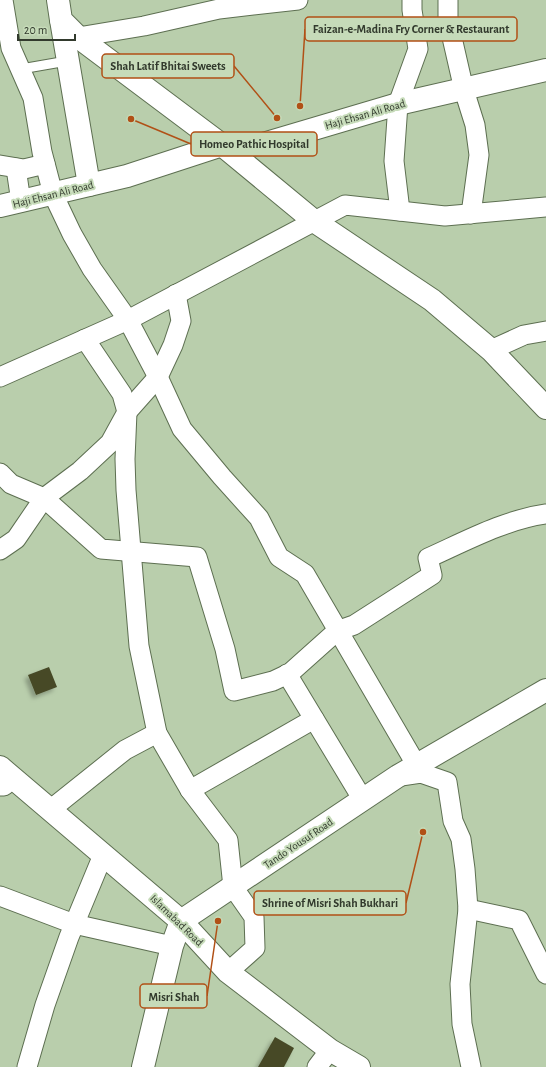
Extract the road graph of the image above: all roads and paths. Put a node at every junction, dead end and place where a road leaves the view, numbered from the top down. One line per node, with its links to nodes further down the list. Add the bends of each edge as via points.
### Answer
1 (3, 0): 8 (street, via 11,48)
2 (298, 0): 6 (street, via 219,9 144,26)
3 (412, 0): 11 (street, via 418,50)
4 (448, 0): 10 (street, via 448,20)
5 (59, 10): 6 (street); 7 (street)
6 (78, 37): 12 (street)
7 (68, 61): 8 (lane); 15 (street)
8 (21, 69): 13 (street, via 33,98)
9 (546, 70): 10 (street, Haji Ehsan Ali Road)
10 (464, 90): 11 (street, Haji Ehsan Ali Road); 21 (street, via 475,125 479,155)
11 (398, 104): 12 (street, Haji Ehsan Ali Road, via 263,144); 20 (street, via 394,161)
12 (222, 145): 15 (street, Haji Ehsan Ali Road, via 127,176); 22 (street)
13 (45, 164): 14 (street, via 24,170); 16 (street)
14 (8, 167): 17 (street)
15 (89, 184): 16 (street, Haji Ehsan Ali Road)
16 (54, 194): 17 (street, Haji Ehsan Ali Road); 24 (street, via 92,269)
17 (21, 202): 18 (street, Haji Ehsan Ali Road)
18 (0, 206)
19 (546, 207): 21 (street)
20 (400, 211): 21 (street, via 445,216); 22 (street, via 345,205)
21 (472, 214)
22 (314, 222): 23 (street); 27 (street, via 432,300)
23 (176, 294): 24 (street); 28 (street, via 181,321)
24 (128, 320): 26 (street); 28 (street)
25 (546, 331): 27 (street, via 524,335)
26 (85, 339): 29 (street); 31 (street, via 122,394)
27 (491, 350): 30 (street)
28 (158, 377): 31 (street); 37 (street, via 182,429 259,518 279,557 305,574)
29 (0, 378)
30 (546, 408)
31 (127, 412): 33 (street, via 110,442 80,471); 36 (street, via 125,459)
32 (0, 473): 33 (street, via 11,484)
33 (44, 498): 35 (street, via 16,539); 36 (street, via 101,549)
34 (546, 514): 37 (street, via 507,523 428,558 432,575 354,625)
35 (0, 550)
36 (131, 552): 38 (street, via 197,557 225,649 234,691 273,681); 41 (street, via 139,646)
37 (337, 631): 38 (street); 42 (street)
38 (287, 674): 40 (street)
39 (546, 690): 42 (street, Tando Yousuf Road)
40 (314, 719): 45 (street); 46 (street)
41 (157, 733): 45 (street); 47 (street, via 125,750)
42 (417, 766): 43 (street, Tando Yousuf Road)
43 (398, 776): 46 (street, Tando Yousuf Road); 51 (street, via 421,773 447,782 453,821 461,839 466,869)
44 (4, 777): 47 (street, Islamabad Road)
45 (190, 790): 49 (street, via 228,840)
46 (363, 800): 49 (street, Tando Yousuf Road)
47 (50, 810): 48 (street, Islamabad Road)
48 (103, 855): 52 (street, Islamabad Road); 53 (street)
49 (233, 887): 52 (street, Tando Yousuf Road); 55 (street, via 254,917 255,948)
50 (0, 896): 53 (street)
51 (468, 909): 56 (street, via 519,920); 62 (street, via 460,984 462,1024)
52 (181, 921): 54 (street); 55 (street, Islamabad Road)
53 (74, 924): 54 (street); 58 (street, via 45,1005)
54 (172, 946): 59 (street)
55 (228, 972): 57 (street, Islamabad Road)
56 (546, 974)
57 (330, 1050): 60 (street); 61 (street, Islamabad Road)
58 (27, 1067)
59 (143, 1067)
60 (317, 1067)
61 (359, 1067)
62 (471, 1067)

